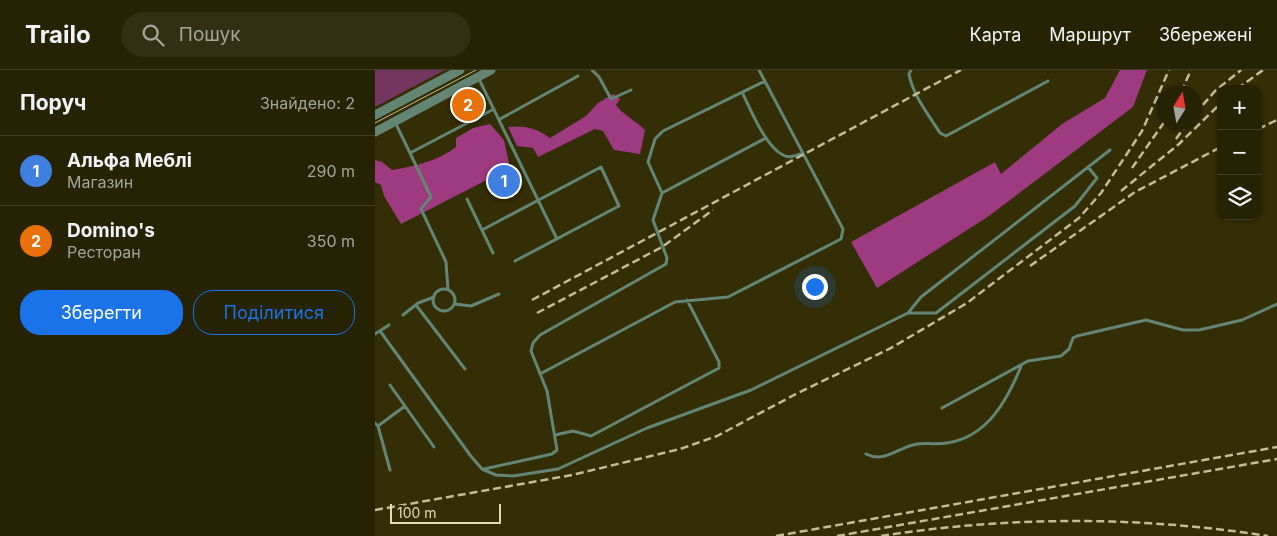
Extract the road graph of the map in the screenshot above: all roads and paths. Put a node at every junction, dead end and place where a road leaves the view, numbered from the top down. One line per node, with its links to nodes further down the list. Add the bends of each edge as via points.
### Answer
1 (460, 70): 13 (street)
2 (491, 70): 7 (street)
3 (592, 70): 10 (lane, via 611,99)
4 (759, 70): 8 (lane)
5 (911, 70): 9 (lane, via 909,74 916,94 940,133 946,136)
6 (578, 76): 14 (lane)
7 (478, 77): 12 (lane); 15 (street)
8 (765, 80): 11 (lane); 20 (lane)
9 (1048, 81)
10 (631, 90)
11 (742, 92): 17 (lane); 22 (lane, via 657,136 648,162)
12 (494, 109): 14 (lane); 19 (lane)
13 (375, 115)
14 (500, 119): 25 (lane)
15 (394, 122): 16 (street); 19 (lane)
16 (375, 132)
17 (766, 138): 20 (lane, via 783,155 791,157); 22 (lane)
18 (1110, 150): 21 (lane)
19 (410, 153): 28 (lane, via 431,197 421,211 446,262)
20 (803, 153): 31 (lane, via 843,229 841,239 728,297)
21 (1088, 167): 35 (lane, via 921,297); 35 (lane, via 1097,178 1075,206 936,313)
22 (662, 193): 42 (lane, via 653,220 667,264 540,335 531,351)
23 (467, 199): 24 (lane)
24 (481, 230): 25 (lane, via 601,167 619,206); 26 (lane)
25 (557, 239): 27 (lane)
26 (493, 253)
27 (515, 261)
28 (448, 290): 30 (lane, via 438,291); 32 (lane, via 455,297)
29 (499, 294): 32 (lane, via 471,306)
30 (434, 297): 32 (lane, via 439,310 447,311); 34 (lane)
31 (687, 300): 42 (lane, via 675,302); 47 (lane, via 719,362 719,368 591,436 573,431)
32 (455, 304)
33 (1277, 304): 40 (lane, via 1242,320 1199,330 1138,321 1077,336 1061,356)
34 (416, 305): 36 (lane); 41 (lane)
35 (908, 313): 50 (lane, via 751,390 647,428 558,469 513,476 496,475)
36 (403, 315)
37 (389, 325): 38 (lane)
38 (380, 331): 39 (lane); 50 (lane)
39 (375, 334)
40 (1023, 364): 45 (lane); 49 (lane, via 1003,404 981,429 948,443 914,444 877,458)
41 (465, 369)
42 (540, 374): 47 (lane, via 547,391)
43 (389, 385): 44 (lane)
44 (405, 406): 46 (lane); 48 (lane)
45 (942, 408)
46 (376, 425): 51 (lane)
47 (555, 435): 50 (lane, via 555,452)
48 (435, 447)
49 (866, 454)
50 (483, 469)
51 (390, 470)

